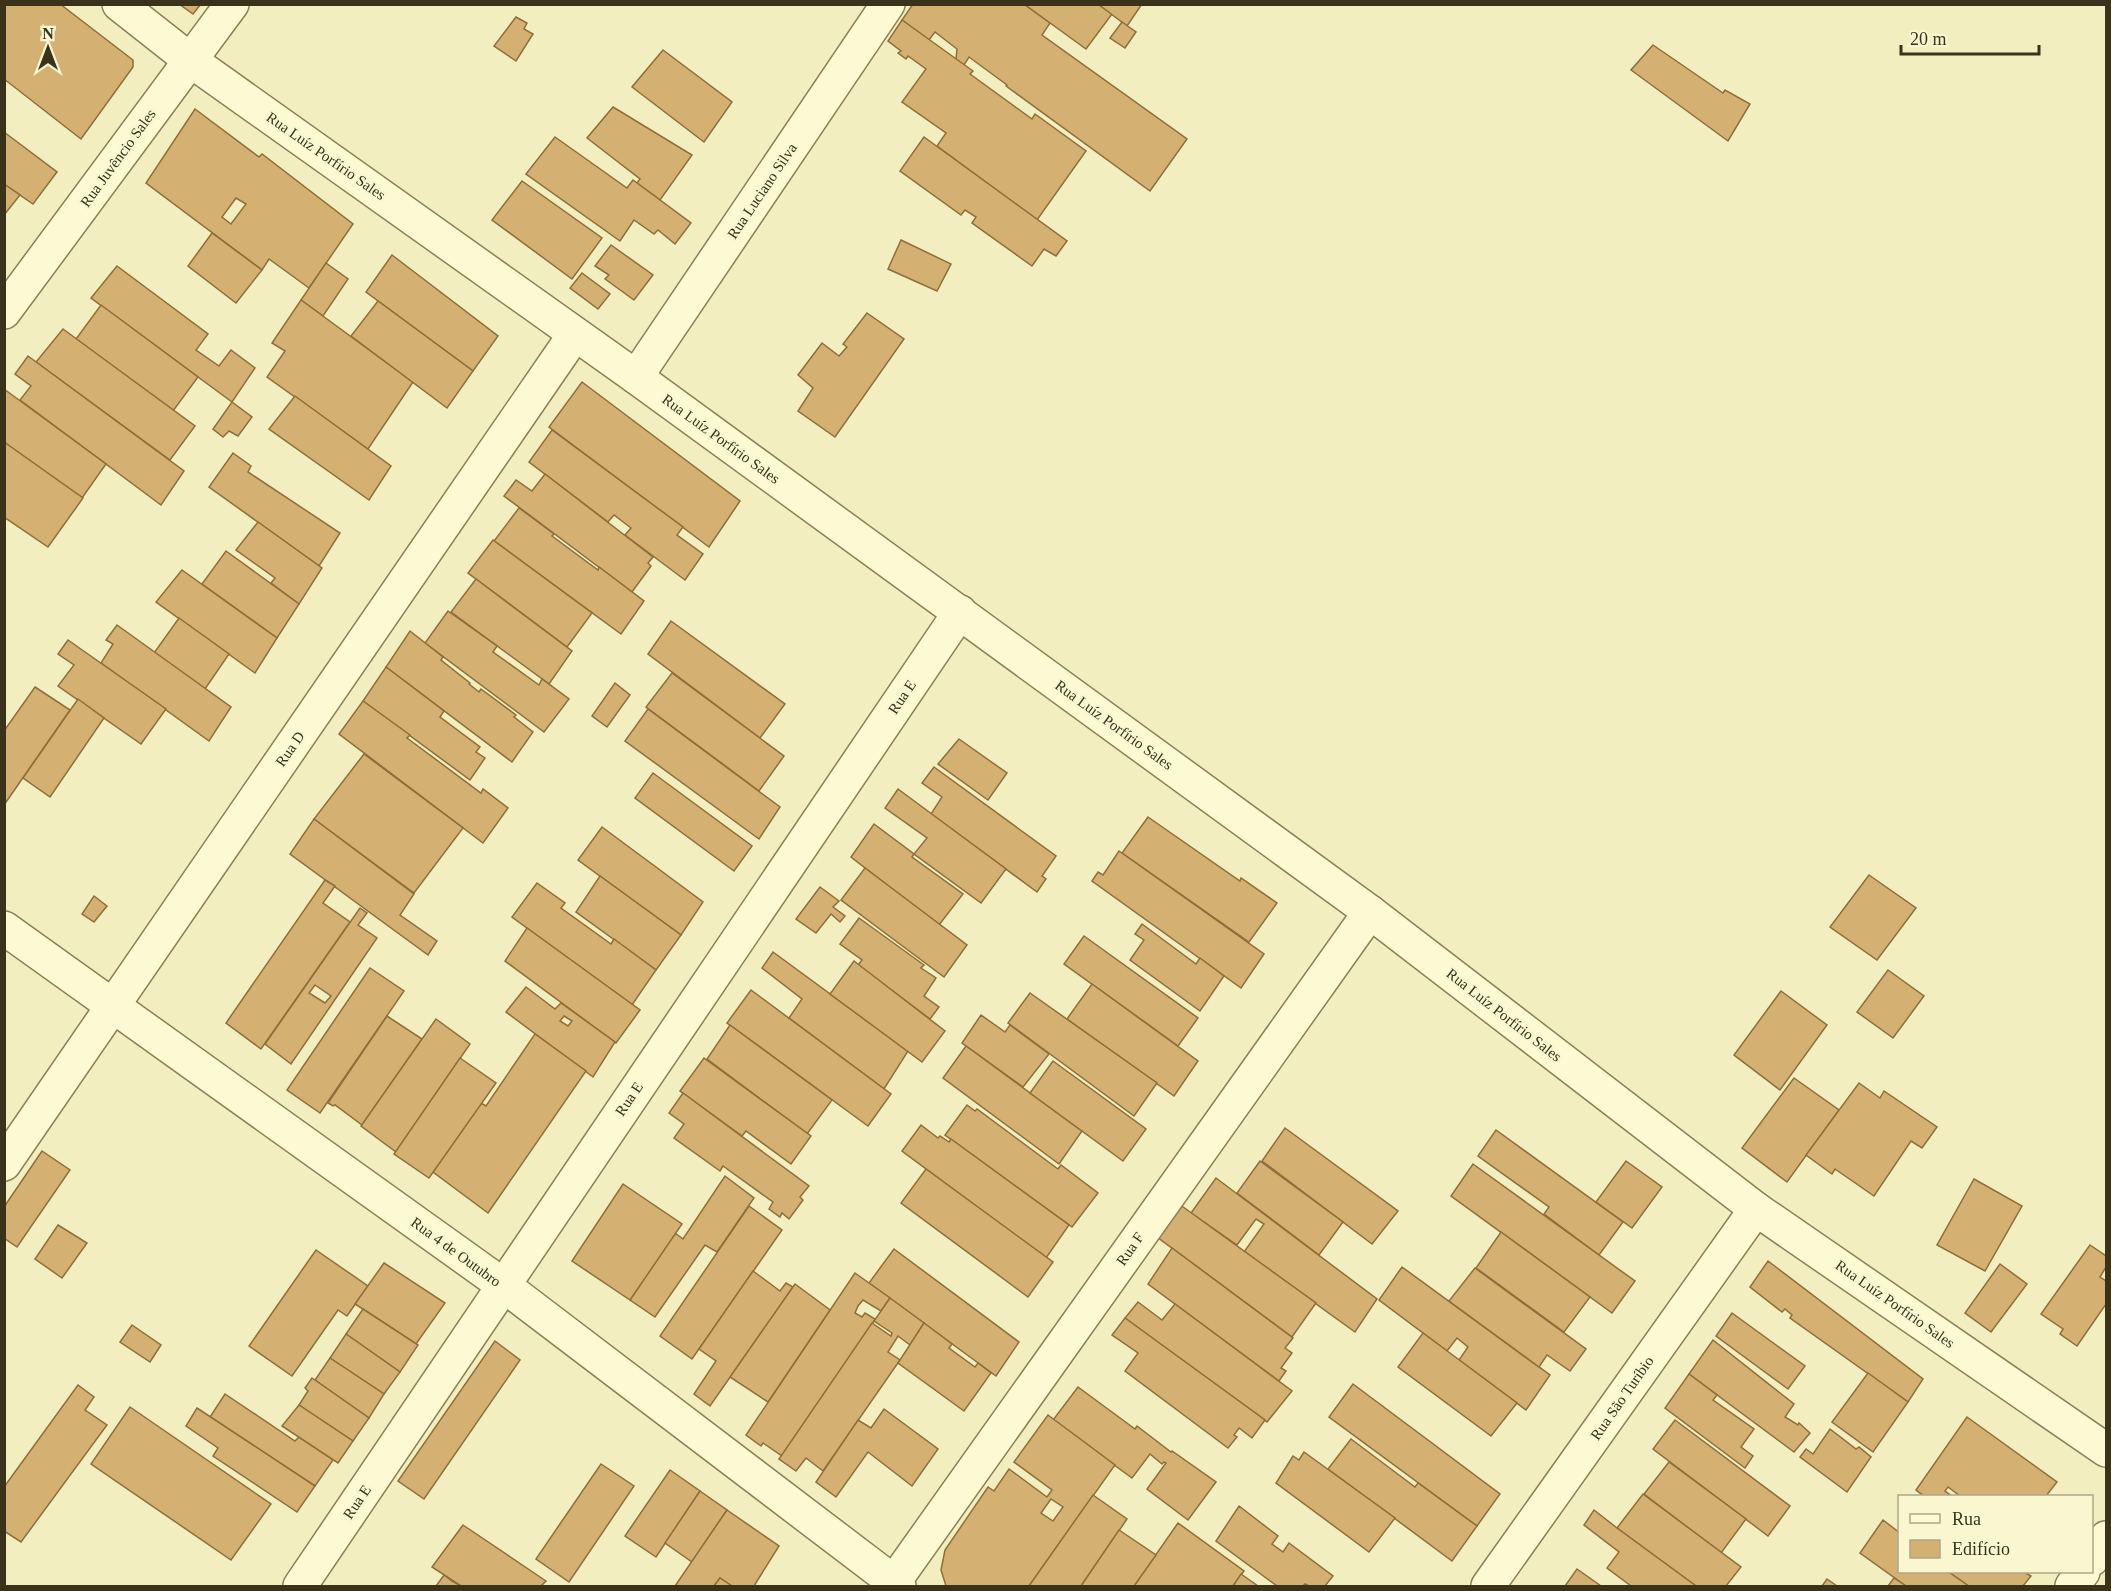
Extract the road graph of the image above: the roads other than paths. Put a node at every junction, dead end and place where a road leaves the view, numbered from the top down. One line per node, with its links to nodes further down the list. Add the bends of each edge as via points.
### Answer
1 (119, 4): 4 (street, Rua Luíz Porfírio Sales)
2 (232, 4): 4 (street, Rua Juvêncio Sales)
3 (888, 4): 7 (street, Rua Luciano Silva)
4 (190, 60): 5 (street, Rua Juvêncio Sales); 6 (street, Rua Luíz Porfírio Sales)
5 (4, 312)
6 (575, 334): 7 (street, Rua Luíz Porfírio Sales); 11 (street, Rua D)
7 (636, 377): 8 (street, Rua Luíz Porfírio Sales)
8 (960, 612): 9 (street, Rua Luíz Porfírio Sales); 14 (street, Rua E)
9 (1370, 912): 13 (street, Rua Luíz Porfírio Sales); 19 (street, Rua F)
10 (4, 928): 11 (street, Rua 4 de Outubro)
11 (113, 1006): 12 (street, Rua D); 14 (street, Rua 4 de Outubro)
12 (4, 1164)
13 (1756, 1209): 15 (street, Rua Luíz Porfírio Sales); 21 (street, Rua São Turíbio)
14 (502, 1285): 19 (street, Rua 4 de Outubro); 20 (street, Rua E)
15 (2106, 1450)
16 (2106, 1538): 17 (street)
17 (2093, 1556)
18 (2082, 1573): 22 (street)
19 (895, 1585)
20 (300, 1587)
21 (1488, 1587)
22 (2072, 1587)

